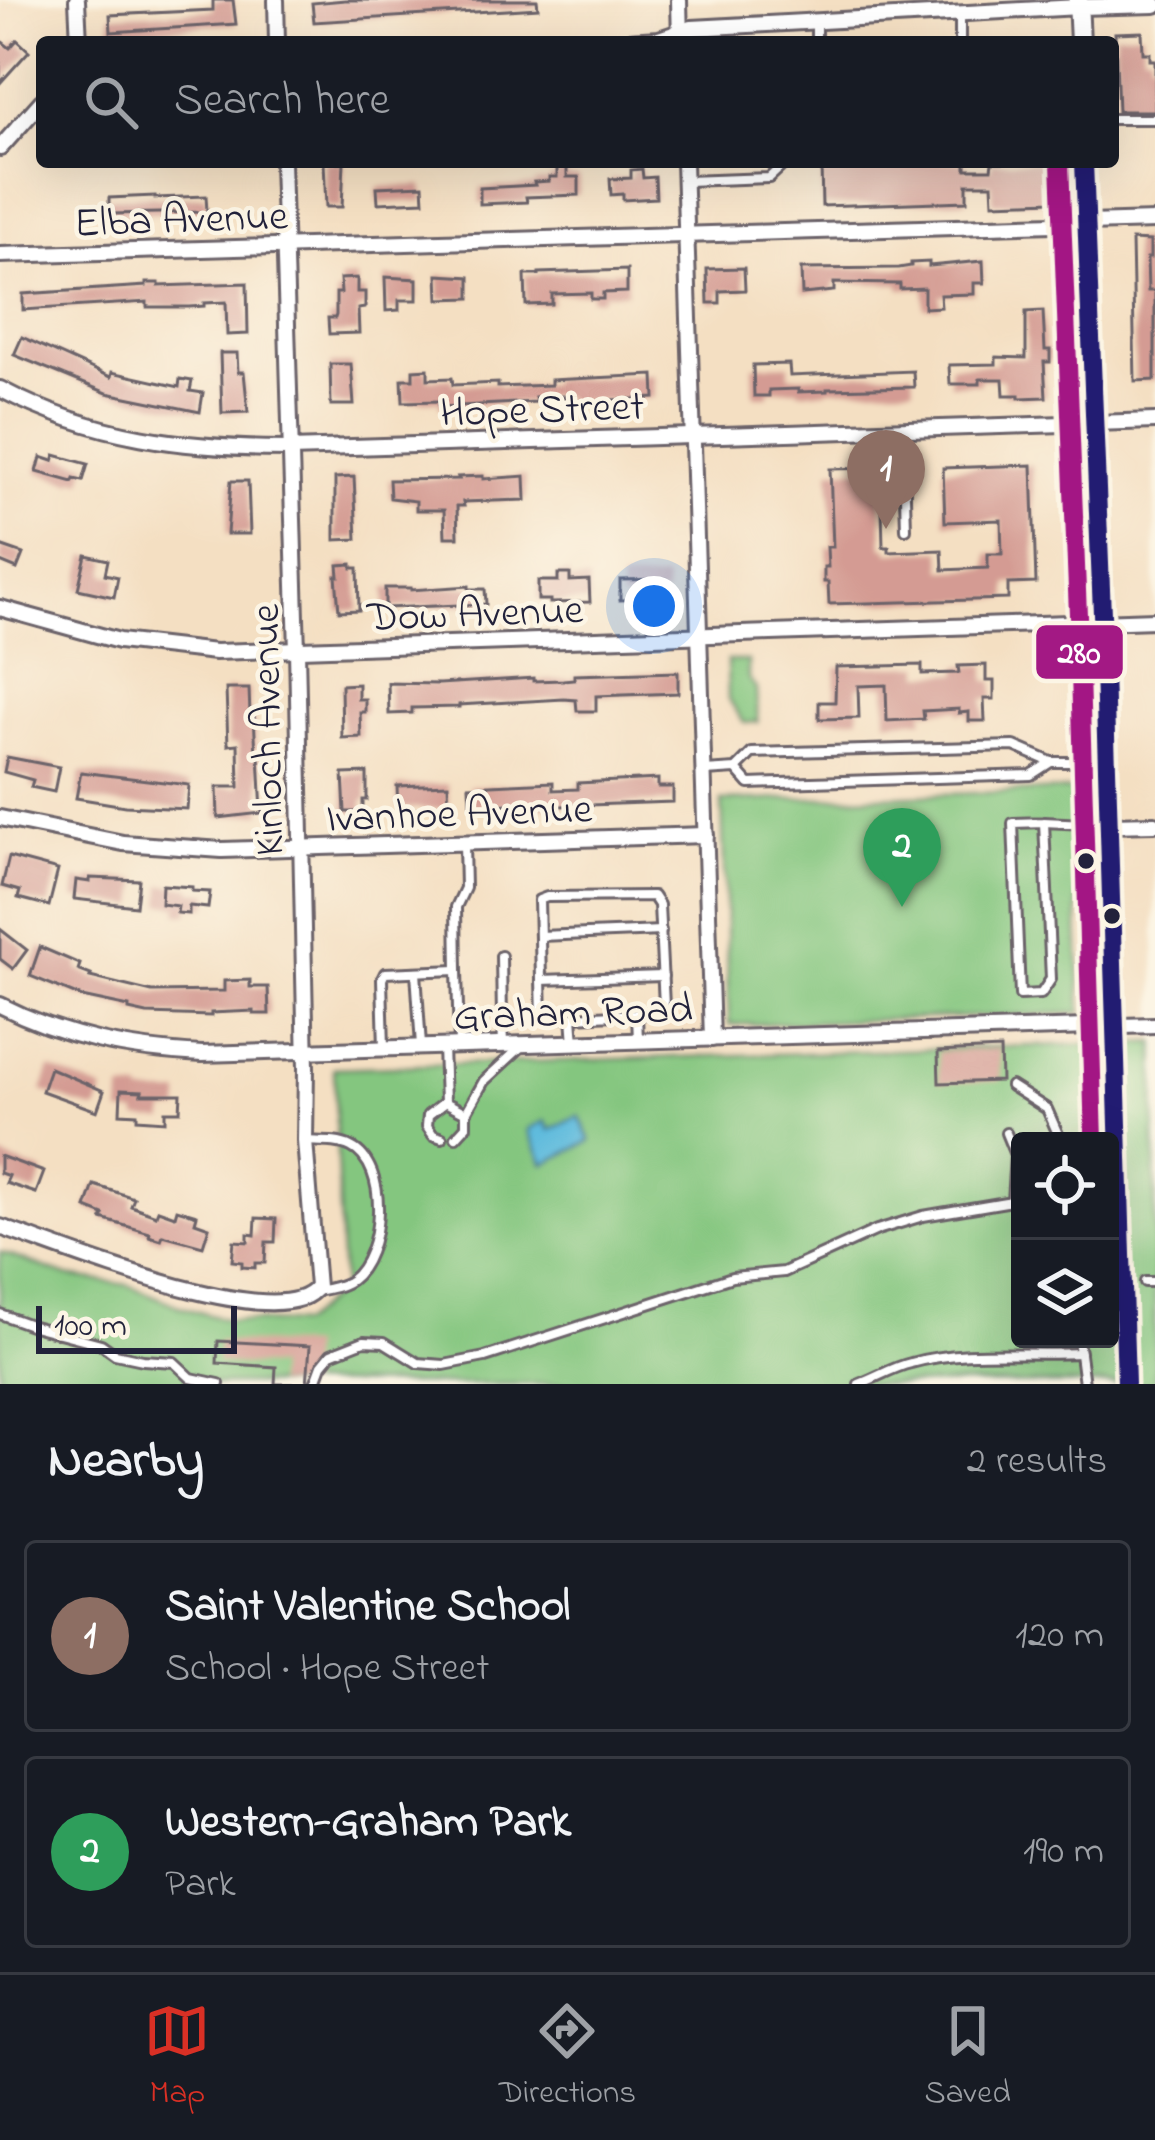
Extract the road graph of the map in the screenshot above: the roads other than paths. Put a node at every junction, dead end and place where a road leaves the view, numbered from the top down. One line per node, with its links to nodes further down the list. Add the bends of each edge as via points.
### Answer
1 (77, 0): 10 (street)
2 (276, 0): 11 (street)
3 (679, 0): 12 (street)
4 (871, 0): 8 (lane)
5 (1078, 3): 6 (street); 7 (street); 16 (main road)
6 (1155, 5)
7 (960, 13): 8 (street); 15 (lane)
8 (873, 17): 9 (street)
9 (815, 21): 13 (street, via 692,28); 14 (lane)
10 (79, 36)
11 (277, 36)
12 (680, 36)
13 (681, 36)
14 (816, 36)
15 (960, 36)
16 (1080, 36)
17 (36, 108): 20 (street)
18 (1155, 118): 19 (lane)
19 (1119, 119)
20 (0, 148)
21 (282, 168): 29 (street, Kinloch Avenue)
22 (684, 168): 25 (street)
23 (780, 168): 25 (lane, via 769,178)
24 (1084, 168): 27 (main road)
25 (685, 181): 28 (street)
26 (1155, 220): 27 (street, Elba Avenue)
27 (1086, 221): 28 (street, Elba Avenue); 33 (main road)
28 (686, 235): 29 (street, Elba Avenue); 35 (street)
29 (285, 246): 30 (street, Elba Avenue); 36 (street, Kinloch Avenue)
30 (0, 255)
31 (0, 389): 36 (street, Hope Street, via 143,439)
32 (1155, 421): 33 (street, Hope Street)
33 (1094, 423): 34 (street, Hope Street); 40 (main road)
34 (903, 429): 35 (street, Hope Street); 37 (lane)
35 (692, 436): 36 (street, Hope Street); 41 (street)
36 (290, 449): 42 (street, Kinloch Avenue)
37 (906, 529)
38 (0, 608): 42 (street, Dow Avenue, via 152,646)
39 (1155, 620): 40 (street, Dow Avenue)
40 (1102, 623): 41 (street, Dow Avenue); 44 (main road)
41 (699, 637): 42 (street, Dow Avenue); 46 (street)
42 (297, 650): 53 (street, Kinloch Avenue)
43 (1051, 762): 44 (lane); 45 (lane, via 1031,776 749,784); 45 (lane, via 1014,746 752,753)
44 (1106, 762): 50 (main road)
45 (736, 770): 46 (lane)
46 (704, 771): 51 (street)
47 (0, 818): 53 (street, Ivanhoe Avenue, via 123,843)
48 (1044, 822): 48 (lane, via 1013,823 1020,995 1041,994 1051,979); 50 (lane)
49 (1155, 824): 50 (street)
50 (1108, 825): 67 (main road)
51 (706, 835): 52 (street, Ivanhoe Avenue); 68 (street)
52 (464, 844): 53 (street, Ivanhoe Avenue); 57 (lane)
53 (300, 850): 76 (street, Kinloch Avenue)
54 (661, 931): 55 (lane); 55 (lane, via 652,896 547,897 539,900); 59 (lane)
55 (540, 936): 60 (lane)
56 (501, 956): 65 (lane)
57 (457, 970): 58 (lane); 73 (lane)
58 (416, 972): 74 (lane); 75 (lane, via 382,979)
59 (663, 976): 60 (lane); 62 (lane, via 661,1013)
60 (541, 980): 64 (lane)
61 (0, 1005): 76 (street, Graham Road, via 126,1048)
62 (637, 1014): 63 (lane); 69 (lane)
63 (572, 1017): 64 (lane); 70 (lane)
64 (542, 1018): 65 (lane)
65 (502, 1019): 72 (lane)
66 (1155, 1024): 67 (street, Graham Road)
67 (1114, 1026): 68 (street, Graham Road); 96 (main road)
68 (712, 1039): 69 (street, Graham Road)
69 (638, 1041): 70 (street, Graham Road)
70 (574, 1042): 71 (street, Graham Road)
71 (524, 1044): 72 (street, Graham Road); 79 (lane, via 484,1081)
72 (503, 1045): 73 (street, Graham Road)
73 (451, 1047): 74 (street, Graham Road); 78 (lane)
74 (421, 1048): 75 (street, Graham Road)
75 (384, 1049): 76 (street, Graham Road)
76 (305, 1052): 84 (street, Kinloch Avenue)
77 (1011, 1086): 80 (lane, via 1047,1109)
78 (445, 1102): 79 (lane); 83 (lane, via 427,1126)
79 (466, 1113): 82 (lane)
80 (1057, 1132)
81 (1006, 1133): 85 (lane)
82 (456, 1137)
83 (442, 1138)
84 (304, 1142): 88 (street, Kinloch Avenue); 88 (lane, via 339,1143 363,1156 373,1170 378,1212 366,1264 352,1280)
85 (1011, 1145)
86 (1011, 1204): 93 (lane, via 923,1216 784,1272 732,1277 485,1358 418,1363 384,1342 364,1341 332,1354)
87 (0, 1227): 88 (street, via 219,1297 297,1300)
88 (312, 1293)
89 (0, 1313): 92 (lane, via 115,1354 174,1362 191,1378)
90 (1079, 1348): 91 (lane)
91 (1079, 1353): 94 (lane, via 940,1358); 95 (lane)
92 (219, 1384)
93 (315, 1384)
94 (859, 1384)
95 (1084, 1384)
96 (1126, 1384)

